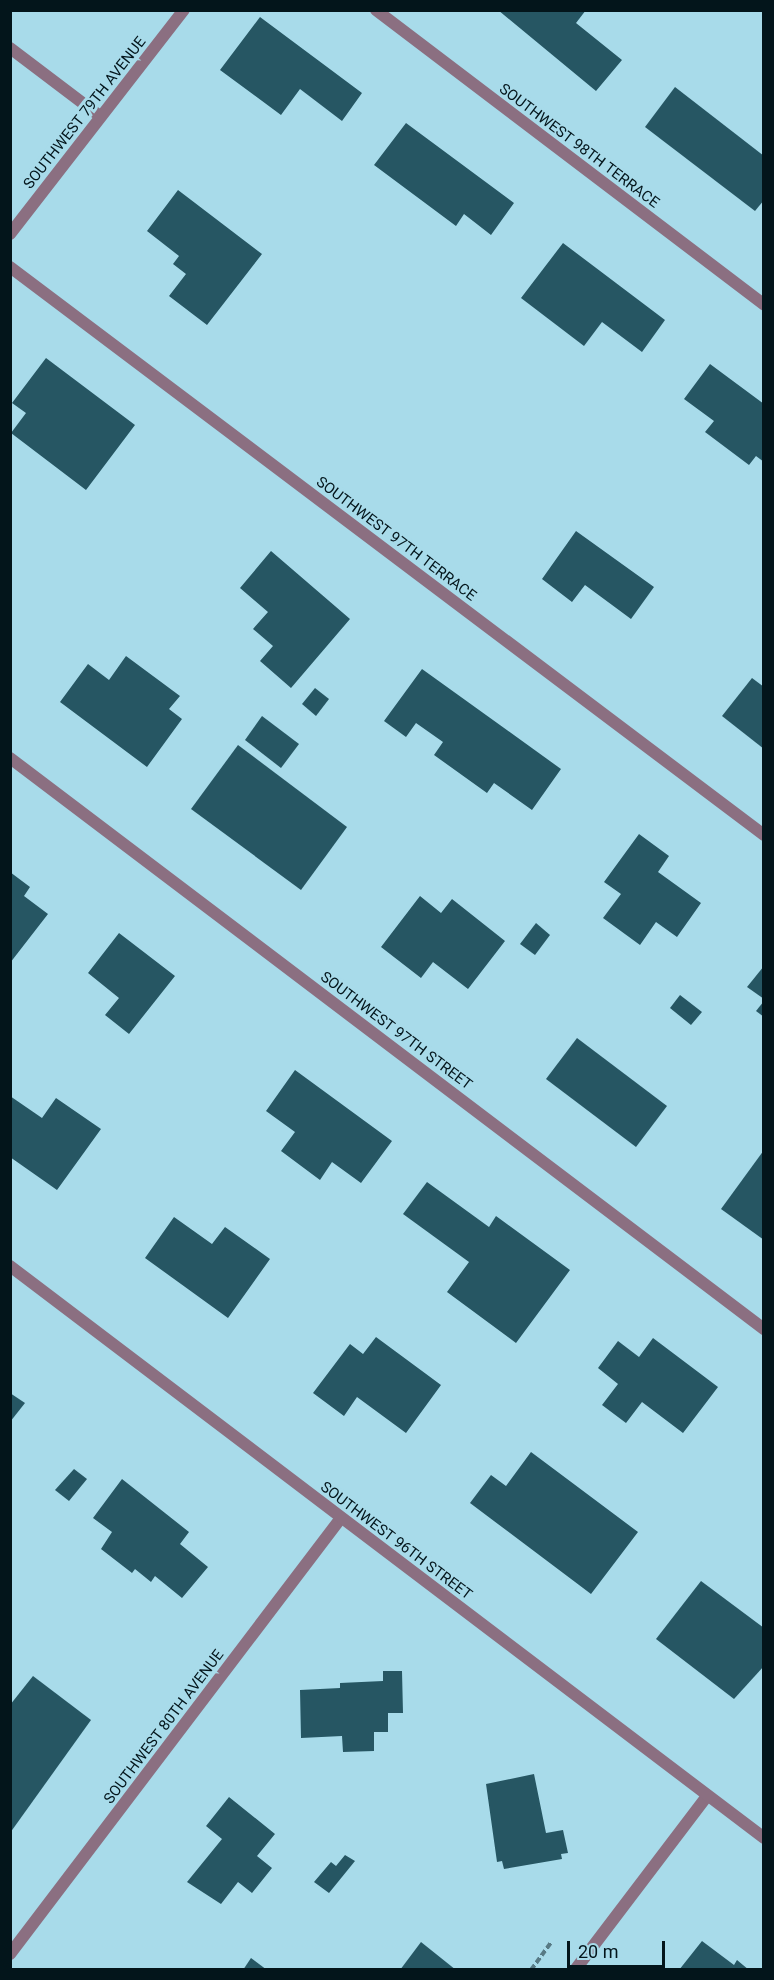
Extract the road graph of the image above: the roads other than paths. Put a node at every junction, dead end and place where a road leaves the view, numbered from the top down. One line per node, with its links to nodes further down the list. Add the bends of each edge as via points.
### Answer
1 (184, 10): 4 (street, SOUTHWEST 79TH AVENUE)
2 (376, 10): 7 (street, SOUTHWEST 98TH TERRACE)
3 (10, 48): 4 (street)
4 (100, 116): 5 (street, SOUTHWEST 79TH AVENUE)
5 (10, 234)
6 (10, 267): 9 (street, SOUTHWEST 97TH TERRACE)
7 (764, 305)
8 (10, 758): 11 (street, SOUTHWEST 97TH STREET)
9 (764, 835)
10 (10, 1266): 12 (street, SOUTHWEST 96TH STREET)
11 (764, 1329)
12 (341, 1518): 13 (street, SOUTHWEST 96TH STREET); 15 (street, SOUTHWEST 80TH AVENUE)
13 (707, 1796): 14 (street, SOUTHWEST 96TH STREET); 16 (street)
14 (764, 1838)
15 (10, 1954)
16 (575, 1970)

